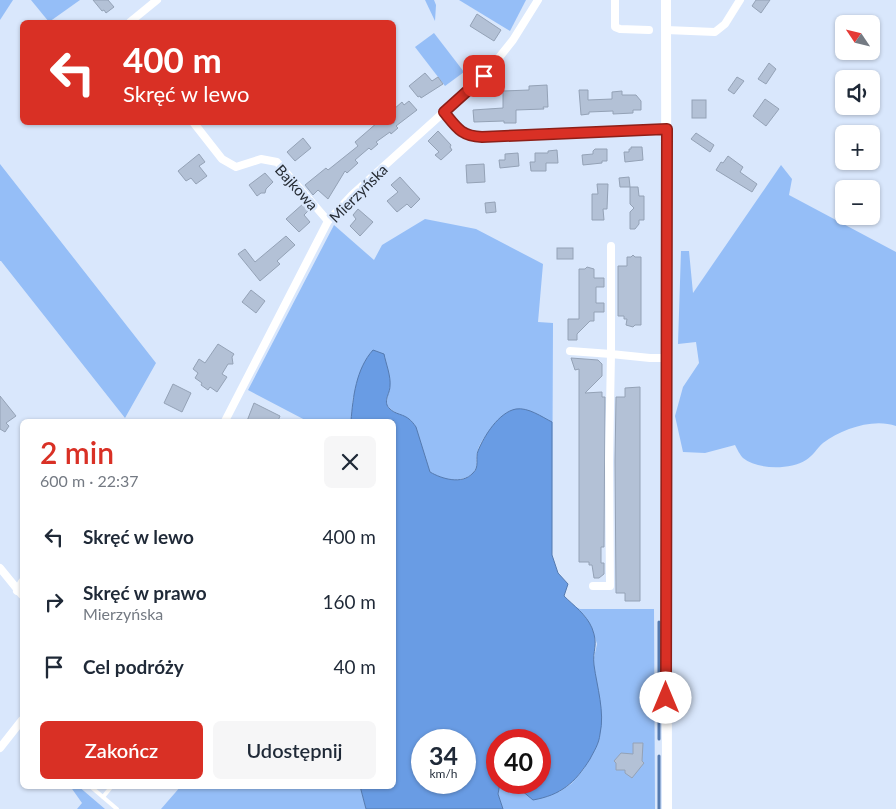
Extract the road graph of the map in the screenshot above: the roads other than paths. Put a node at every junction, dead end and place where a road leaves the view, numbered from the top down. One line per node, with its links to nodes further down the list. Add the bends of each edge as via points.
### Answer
1 (157, 0): 6 (street)
2 (538, 0): 9 (street, Mierzyńska, via 484,76)
3 (614, 0): 7 (street, via 615,27)
4 (666, 0): 8 (street)
5 (740, 0): 8 (street, via 725,24 715,32)
6 (132, 20)
7 (649, 30)
8 (666, 30): 11 (street)
9 (444, 112): 11 (street, via 462,132 482,137); 12 (street, Mierzyńska)
10 (195, 125): 12 (street, Bajkowa, via 222,159 236,167 261,159 277,162)
11 (667, 125): 16 (street)
12 (328, 221): 17 (street, Mierzyńska)
13 (611, 246): 15 (street)
14 (570, 351): 15 (street)
15 (610, 354): 16 (street); 19 (street, via 610,586)
16 (666, 358): 27 (street)
17 (226, 419)
18 (0, 568): 20 (street)
19 (593, 586)
20 (20, 593)
21 (19, 729): 22 (street)
22 (0, 748)
23 (93, 789): 25 (lane)
24 (109, 789): 25 (lane)
25 (102, 797): 26 (lane)
26 (117, 809)
27 (666, 809)

